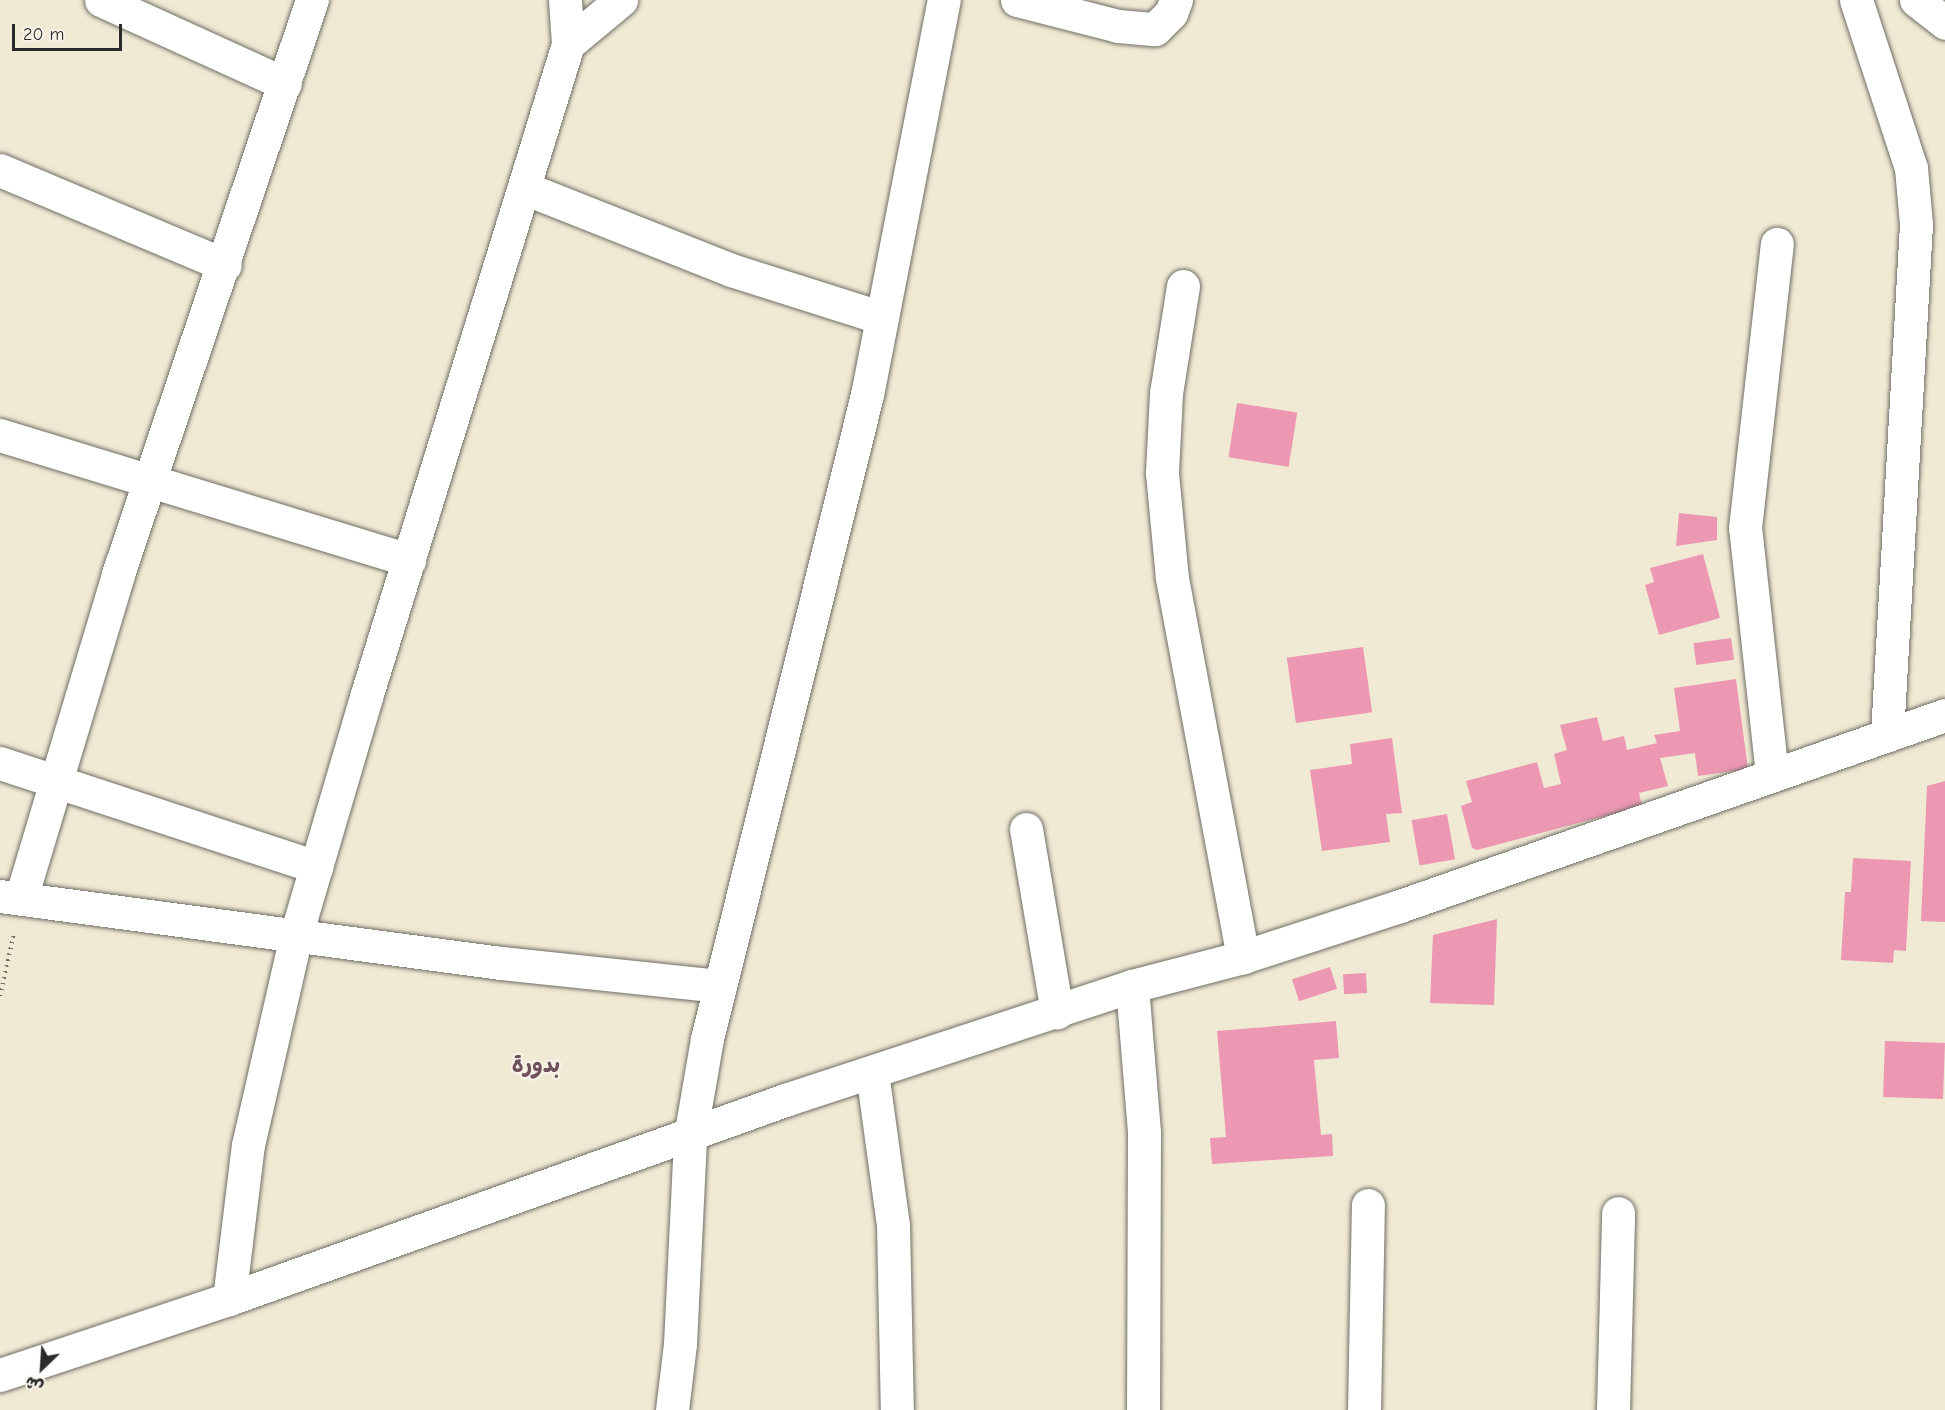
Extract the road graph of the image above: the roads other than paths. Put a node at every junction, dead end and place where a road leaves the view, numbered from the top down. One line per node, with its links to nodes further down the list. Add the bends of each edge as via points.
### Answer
1 (101, 0): 12 (street)
2 (312, 0): 12 (street)
3 (565, 0): 11 (street)
4 (621, 0): 11 (street)
5 (944, 0): 18 (street)
6 (1017, 0): 7 (street, via 1118,26 1155,29 1171,13)
7 (1176, 0)
8 (1856, 0): 23 (street, via 1911,168 1916,224)
9 (1916, 0): 10 (street)
10 (1945, 23)
11 (568, 44): 14 (street)
12 (285, 84): 16 (street)
13 (0, 170): 16 (street)
14 (524, 188): 18 (street, via 731,270); 21 (street)
15 (1777, 244): 25 (street, via 1745,528)
16 (225, 265): 20 (street)
17 (1183, 286): 31 (street, via 1166,393 1161,473 1172,578)
18 (882, 318): 32 (street, via 819,596)
19 (0, 435): 20 (street)
20 (150, 481): 21 (street); 26 (street)
21 (409, 560): 28 (street)
22 (1945, 715): 23 (street)
23 (1887, 735): 25 (street)
24 (0, 763): 26 (street)
25 (1772, 775): 31 (street)
26 (57, 779): 28 (street); 29 (street)
27 (1026, 829): 34 (street)
28 (316, 867): 30 (street)
29 (10, 897): 30 (street)
30 (296, 935): 32 (street); 39 (street, via 248,1145)
31 (1243, 957): 33 (street)
32 (719, 986): 36 (street)
33 (1132, 986): 34 (street); 43 (street, via 1144,1132)
34 (1057, 1012): 35 (street)
35 (872, 1072): 36 (street); 42 (street, via 893,1225)
36 (690, 1137): 39 (street, via 365,1247); 41 (street, via 680,1344)
37 (1368, 1205): 44 (street)
38 (1618, 1213): 45 (street)
39 (230, 1299): 40 (street)
40 (0, 1375)
41 (672, 1410)
42 (897, 1410)
43 (1143, 1410)
44 (1364, 1410)
45 (1613, 1410)

